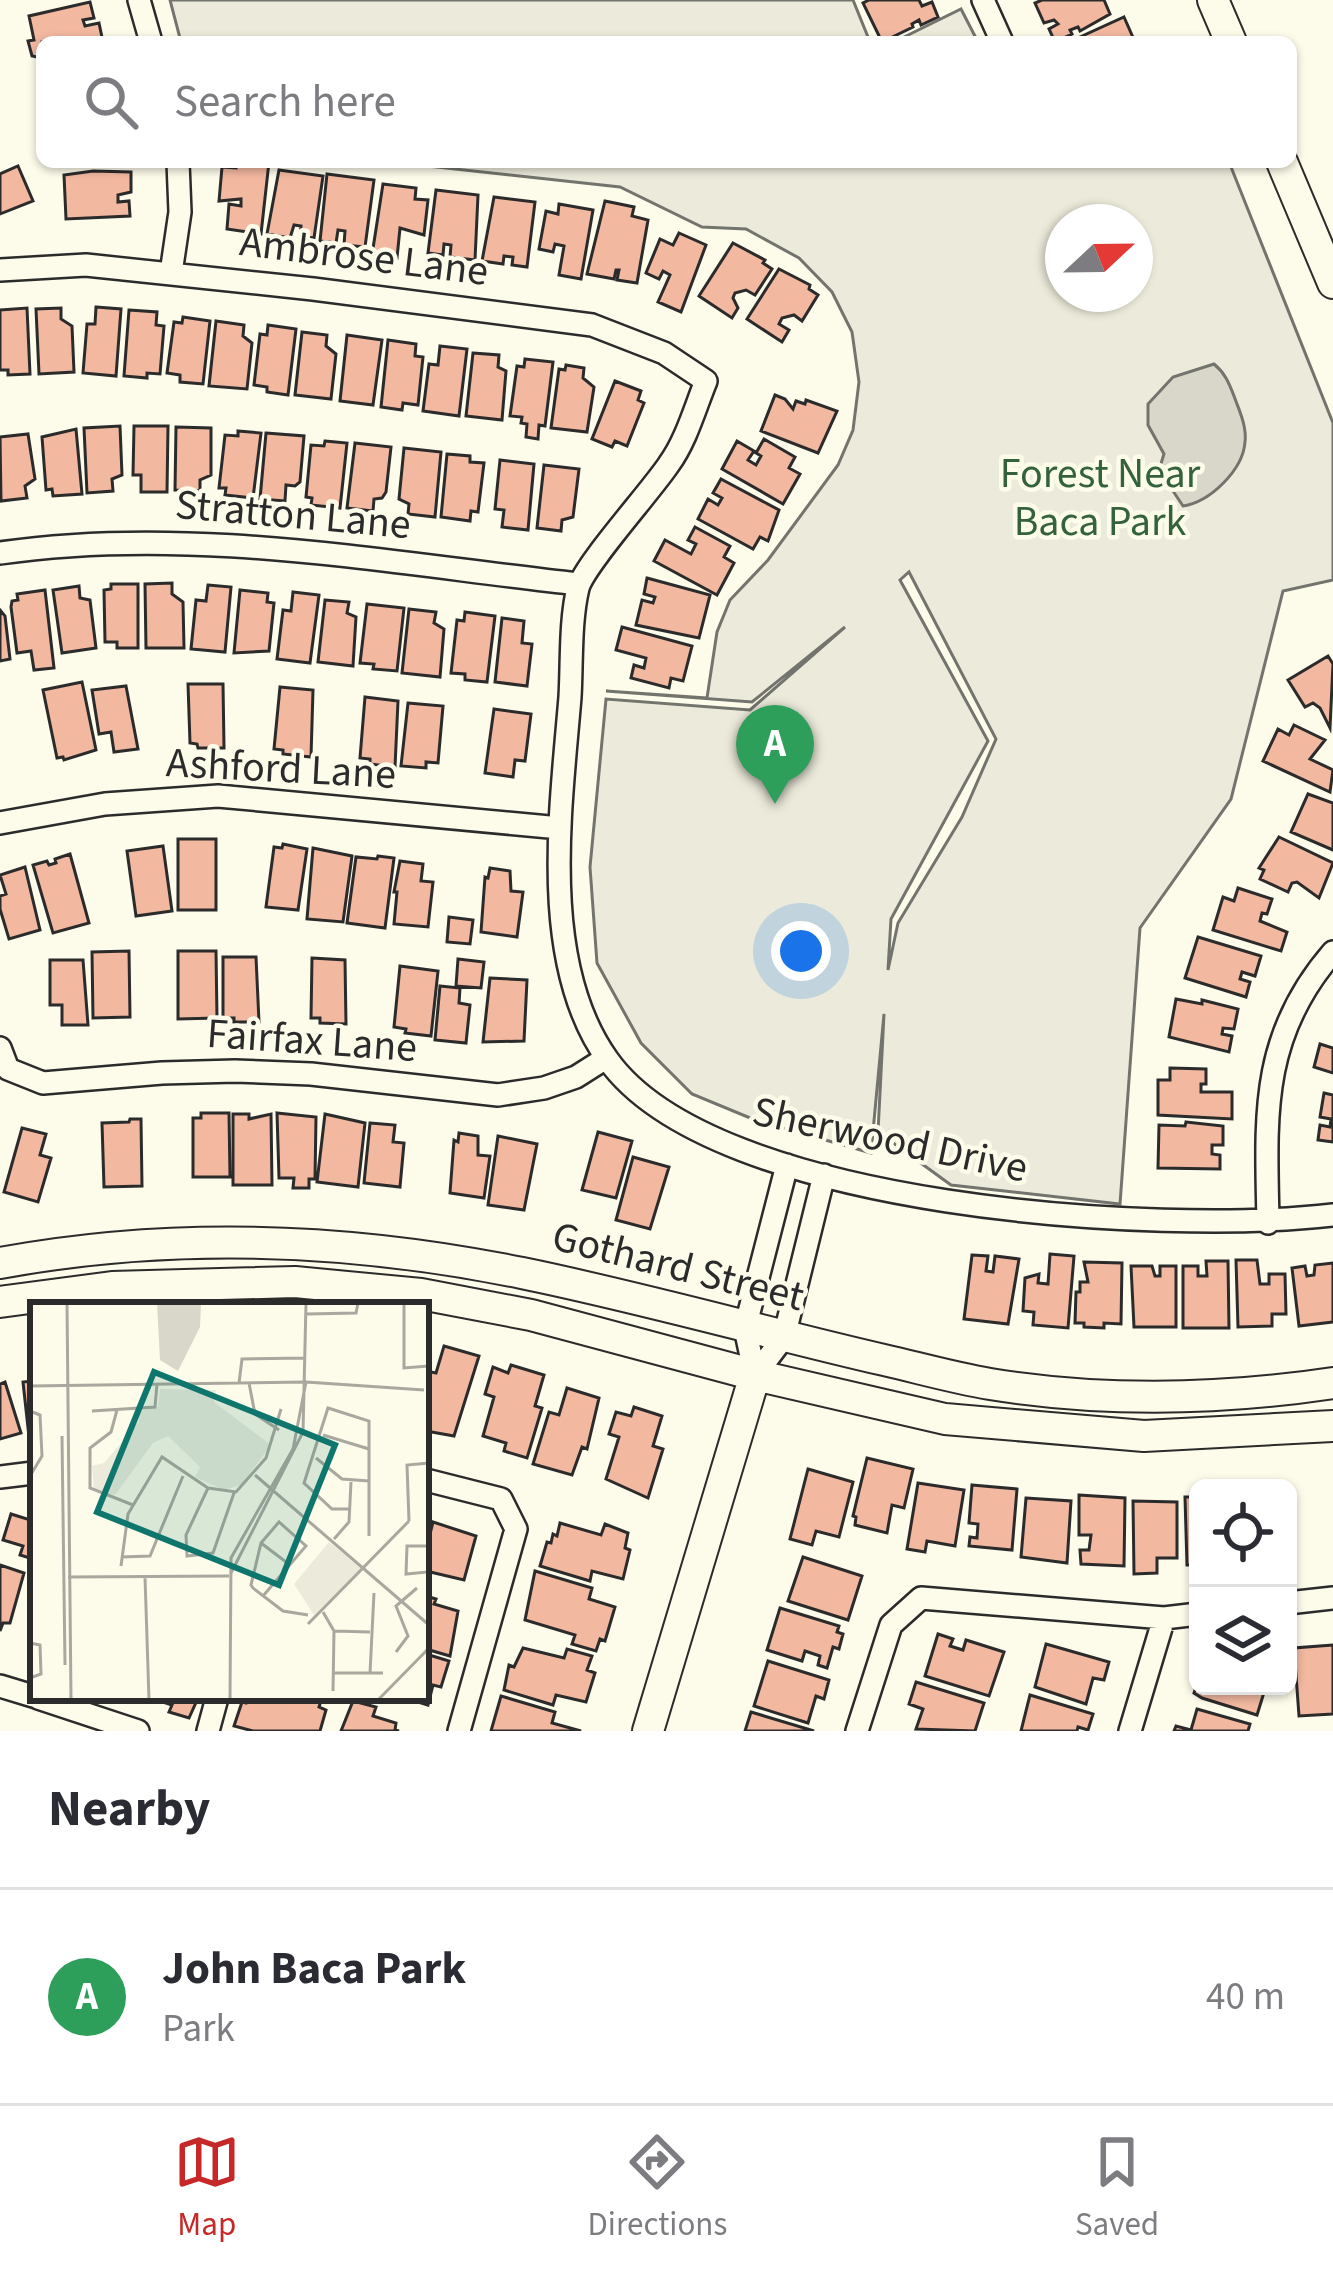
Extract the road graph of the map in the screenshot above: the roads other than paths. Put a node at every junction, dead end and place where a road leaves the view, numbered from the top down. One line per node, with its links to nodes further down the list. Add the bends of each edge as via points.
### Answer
1 (139, 0): 4 (street)
2 (982, 0): 5 (street)
3 (1214, 0): 6 (street)
4 (149, 36)
5 (999, 36)
6 (1229, 36)
7 (178, 168): 10 (street)
8 (1285, 168): 11 (street)
9 (0, 270): 10 (street, Ambrose Lane, via 86,265)
10 (171, 273): 13 (street, Ambrose Lane, via 592,325 664,353 706,381 673,460)
11 (1333, 283)
12 (0, 553): 13 (street, Stratton Lane, via 200,541)
13 (578, 584): 15 (street, Sherwood Drive)
14 (0, 824): 15 (street, Ashford Lane, via 105,804 218,796)
15 (560, 828): 17 (street, Sherwood Drive, via 569,968)
16 (1333, 952): 22 (street, via 1282,1029 1266,1108)
17 (606, 1058): 18 (street, Fairfax Lane, via 560,1082 498,1095 311,1074 162,1073 43,1083); 19 (street, Sherwood Drive, via 674,1118)
18 (4, 1059)
19 (787, 1165): 20 (street, Sherwood Drive); 25 (street)
20 (824, 1175): 22 (street, Sherwood Drive, via 1000,1209 1138,1222); 26 (street)
21 (1333, 1215): 22 (street, Sherwood Drive)
22 (1268, 1222)
23 (0, 1263): 25 (street, Gothard Street, via 144,1244 328,1244 523,1273)
24 (0, 1302): 27 (street, Gothard Street, via 212,1282 400,1292 531,1315)
25 (746, 1328): 26 (street, Gothard Street); 27 (street)
26 (784, 1337): 27 (street); 28 (street, Gothard Street, via 988,1384 1059,1391 1163,1398)
27 (755, 1375): 29 (street, Gothard Street, via 945,1419 1122,1435); 44 (street)
28 (1333, 1383)
29 (1333, 1426)
30 (30, 1473): 31 (street)
31 (0, 1477)
32 (429, 1481): 43 (street, via 501,1499 516,1528)
33 (1333, 1598): 34 (street)
34 (1297, 1602)
35 (1189, 1615): 36 (street)
36 (1164, 1618): 45 (street, via 921,1598 891,1625); 46 (street)
37 (0, 1686): 38 (street)
38 (30, 1695)
39 (47, 1701): 41 (street)
40 (216, 1701): 42 (street)
41 (138, 1731)
42 (208, 1731)
43 (459, 1731)
44 (648, 1731)
45 (857, 1731)
46 (1130, 1731)

